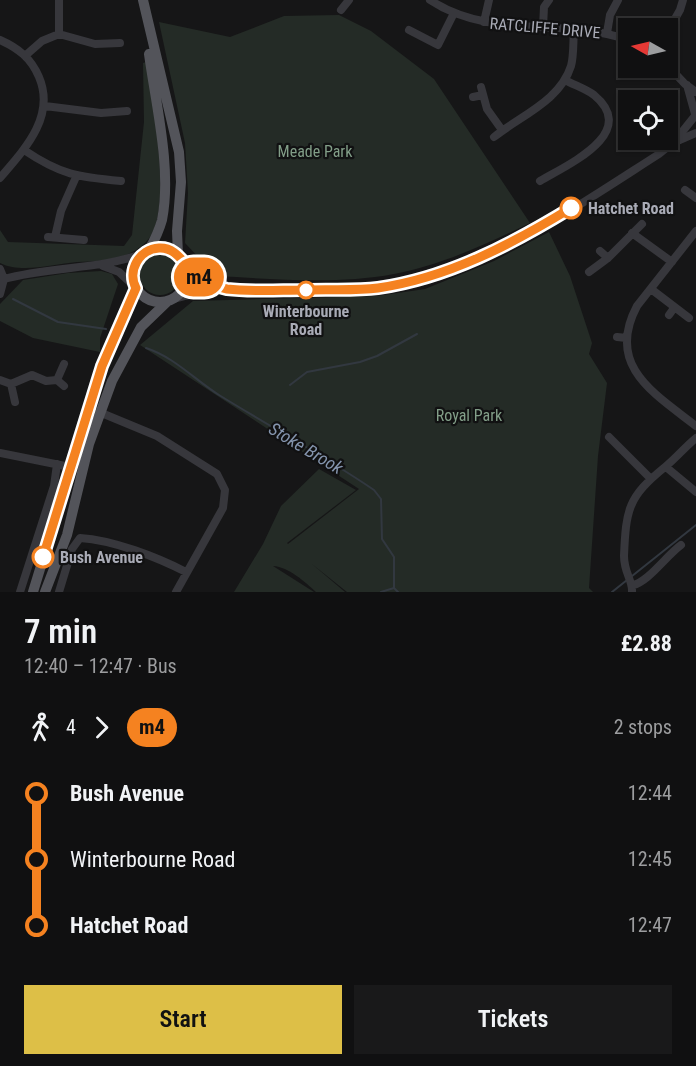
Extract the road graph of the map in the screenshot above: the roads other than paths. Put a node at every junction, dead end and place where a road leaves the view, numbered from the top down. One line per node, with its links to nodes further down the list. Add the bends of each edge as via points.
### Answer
1 (59, 0): 17 (street)
2 (143, 0): 52 (main road, via 164,190 159,229); 53 (main road, via 178,152)
3 (430, 0): 10 (street, RATCLIFFE DRIVE)
4 (489, 0): 12 (street)
5 (618, 0): 16 (street)
6 (683, 0): 11 (street)
7 (346, 1): 9 (street)
8 (543, 4): 13 (street)
9 (340, 10)
10 (454, 13): 12 (street, RATCLIFFE DRIVE); 21 (street)
11 (675, 18)
12 (484, 22): 13 (street, RATCLIFFE DRIVE)
13 (543, 27): 14 (street, RATCLIFFE DRIVE)
14 (574, 29): 16 (street, RATCLIFFE DRIVE); 25 (street, via 572,64)
15 (409, 30): 21 (street)
16 (607, 33): 18 (street, RATCLIFFE DRIVE)
17 (59, 34): 20 (street, via 95,44); 23 (street, via 42,41)
18 (618, 37)
19 (0, 40): 23 (street)
20 (120, 43)
21 (438, 45): 22 (street)
22 (434, 54)
23 (26, 56): 29 (street, via 43,87)
24 (678, 76): 26 (street)
25 (565, 80): 33 (street, via 554,94); 41 (street, via 593,94 607,109 609,126 597,145)
26 (687, 85): 27 (street); 31 (street)
27 (696, 92)
28 (474, 97): 33 (street, via 482,91 487,109)
29 (45, 106): 30 (street); 38 (street)
30 (127, 111)
31 (695, 115): 32 (street); 36 (street)
32 (696, 128)
33 (502, 130): 35 (street)
34 (696, 133): 37 (street)
35 (494, 137)
36 (678, 137)
37 (678, 140)
38 (24, 150): 42 (street, via 49,167); 43 (street)
39 (662, 150): 61 (street, via 503,247 464,265 377,288)
40 (553, 163): 41 (street)
41 (558, 170): 45 (street)
42 (76, 177): 44 (street); 49 (street, via 52,237)
43 (0, 178)
44 (121, 181)
45 (540, 181)
46 (642, 224): 48 (street)
47 (696, 231): 50 (street)
48 (632, 233): 54 (street); 55 (street)
49 (84, 240)
50 (693, 242): 55 (street)
51 (600, 251): 54 (street)
52 (147, 252): 53 (main road, via 159,248); 56 (street); 60 (main road, via 135,263)
53 (180, 257): 61 (street, via 202,279); 64 (main road, via 187,279 184,288)
54 (608, 258): 58 (street)
55 (672, 262): 62 (street)
56 (101, 265): 59 (street, via 64,267); 60 (street, via 120,272)
57 (0, 269): 59 (street)
58 (589, 272)
59 (4, 279): 63 (street)
60 (135, 287): 64 (main road, via 144,298 155,302); 76 (main road, via 129,308 112,338)
61 (226, 289): 64 (street)
62 (651, 289): 65 (street); 69 (street, via 632,316)
63 (0, 294)
64 (170, 300): 76 (main road, via 136,336)
65 (674, 308): 66 (street); 67 (street)
66 (669, 315)
67 (689, 318)
68 (617, 337): 69 (street)
69 (627, 338): 77 (street, via 630,360 642,383)
70 (64, 364): 72 (street)
71 (0, 380): 73 (street)
72 (57, 380): 73 (street, via 46,381 32,375); 74 (street)
73 (11, 384): 75 (street)
74 (64, 386)
75 (15, 402)
76 (94, 409): 80 (main road); 83 (main road); 88 (street, via 157,436 218,474 225,490 223,508)
77 (696, 426)
78 (609, 437): 85 (street)
79 (696, 438): 84 (street)
80 (89, 444): 83 (main road, via 78,466); 92 (main road, via 66,535)
81 (0, 453): 82 (street)
82 (57, 464): 83 (street); 90 (street, via 54,486)
83 (70, 467): 91 (main road)
84 (666, 467): 85 (street); 86 (street)
85 (650, 478): 89 (street, via 632,502 626,524 624,566)
86 (696, 492)
87 (681, 545): 89 (street)
88 (186, 572): 93 (street, via 163,560 80,538 72,549); 94 (street)
89 (632, 589)
90 (20, 592)
91 (33, 592)
92 (45, 592)
93 (59, 592)
94 (176, 592)

